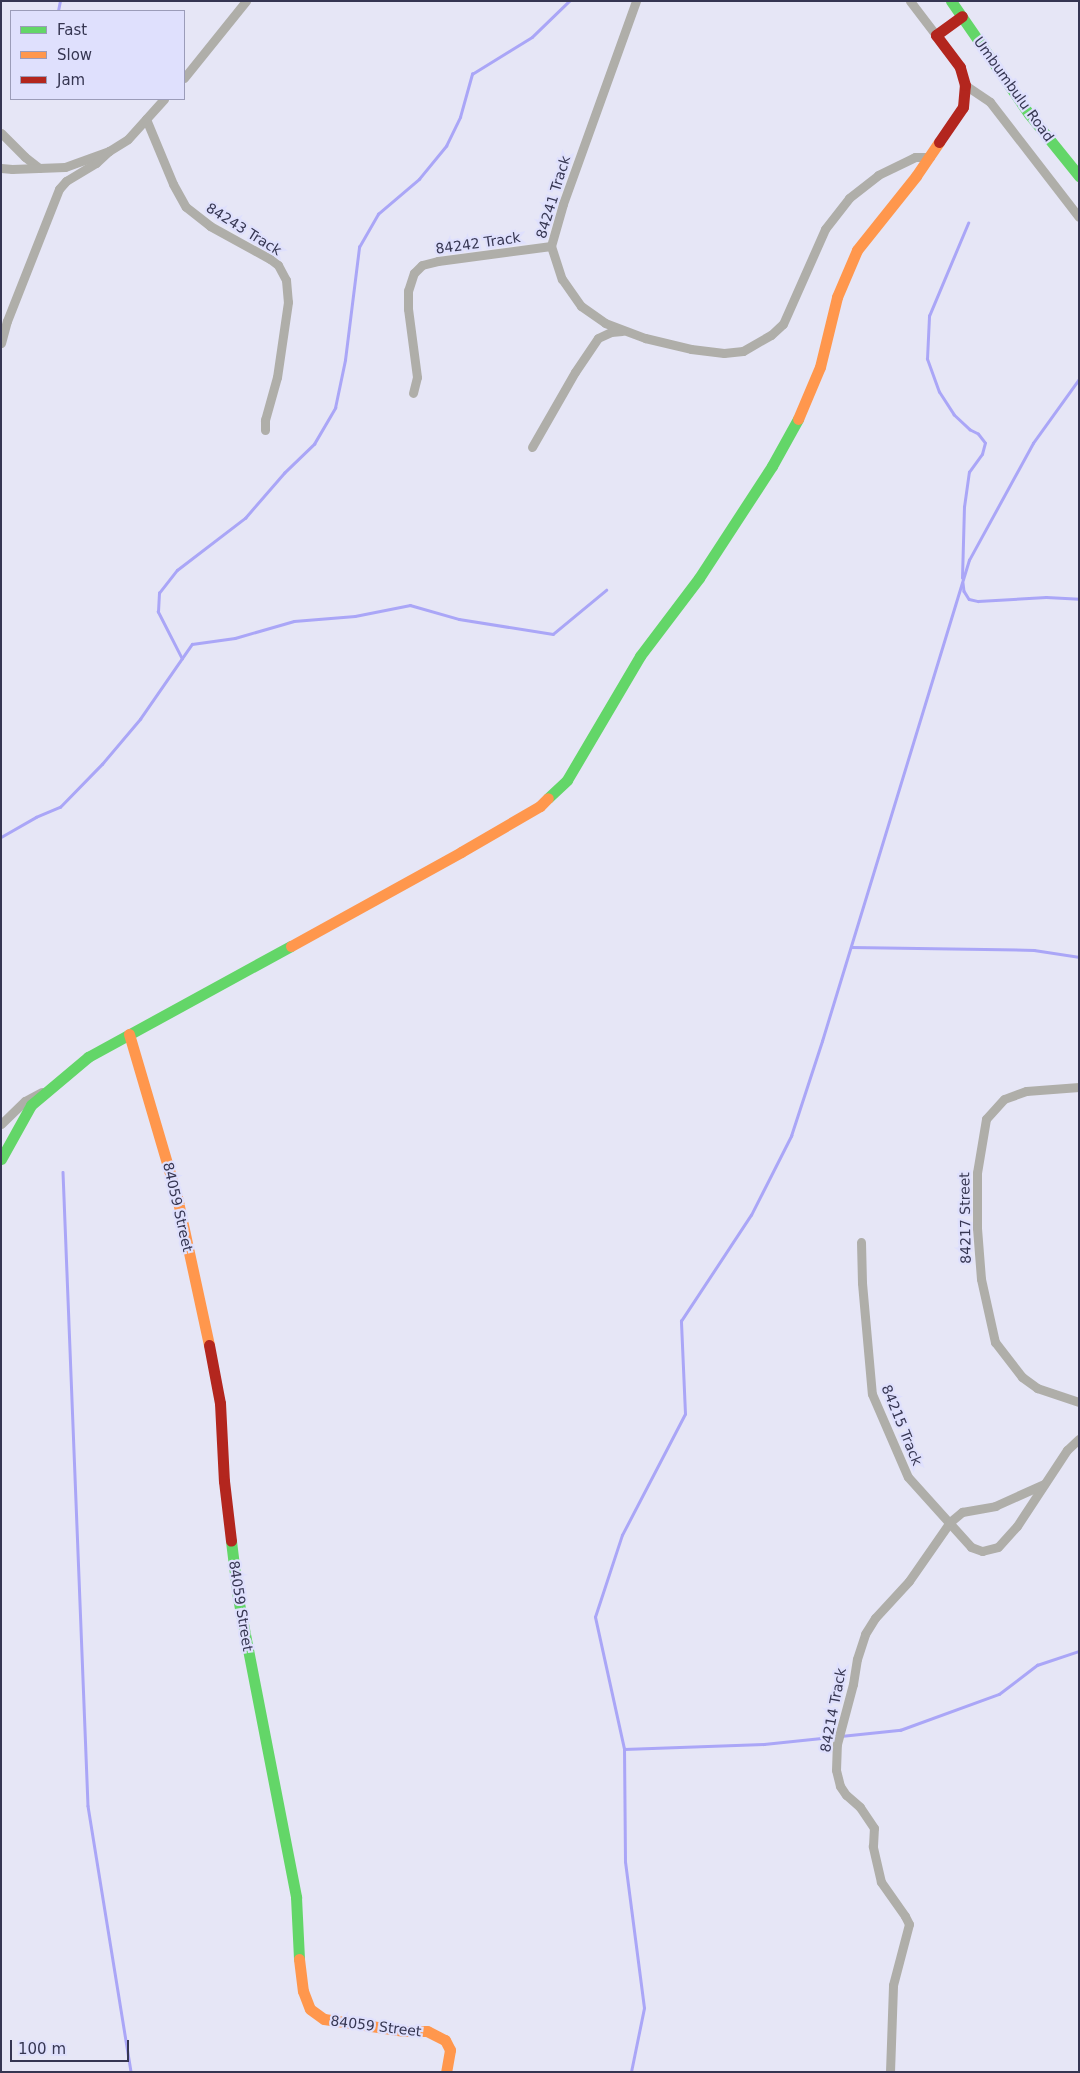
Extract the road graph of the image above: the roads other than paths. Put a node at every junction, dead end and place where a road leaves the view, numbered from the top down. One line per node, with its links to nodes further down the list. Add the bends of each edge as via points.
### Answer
1 (246, 1): 7 (street)
2 (636, 1): 18 (street, 84241 Track)
3 (910, 1): 6 (street)
4 (951, 1): 5 (street, Umbumbulu Road)
5 (962, 16): 6 (street); 16 (street, Umbumbulu Road, via 1030,114)
6 (936, 35): 8 (street, via 960,67)
7 (185, 77)
8 (965, 85): 13 (street, via 963,107); 17 (street, via 990,102)
9 (163, 100): 10 (street)
10 (146, 119): 12 (street, via 128,139); 22 (street, 84243 Track, via 186,207 210,226 270,259 286,280 288,302)
11 (1, 133): 15 (street)
12 (109, 151): 15 (street, via 65,167); 20 (street, via 59,189)
13 (930, 156): 19 (street, 84241 Track, via 915,157 878,175 849,198 825,229 791,310 782,324 758,343 743,351 691,349); 24 (street, via 857,250 837,297 812,392 772,466 699,578 640,656 576,765 556,792 540,806 461,852)
14 (1, 168): 15 (street)
15 (40, 168)
16 (1079, 176)
17 (1079, 217)
18 (551, 246): 19 (street, 84241 Track, via 562,279 581,306 605,323); 21 (street, 84242 Track, via 438,261 422,265 414,273 408,300 416,377)
19 (624, 330): 23 (street, via 598,338)
20 (1, 343)
21 (413, 393)
22 (265, 430)
23 (532, 447)
24 (129, 1034): 26 (street, via 88,1058); 34 (street, 84059 Street, via 177,1197 216,1380 238,1598 296,1897 303,1992 310,2009 324,2019 404,2031 427,2031 445,2040 450,2050)
25 (1079, 1087): 30 (street, 84217 Street, via 1026,1091 1004,1099 986,1119 978,1173 977,1228 981,1279 995,1342 1022,1377 1037,1388)
26 (47, 1090): 27 (street, via 25,1100); 28 (street, via 31,1105)
27 (1, 1124)
28 (1, 1159)
29 (861, 1242): 33 (street, 84215 Track, via 872,1394 908,1477)
30 (1079, 1402)
31 (1079, 1439): 32 (street, via 1067,1450)
32 (1044, 1484): 33 (street, 84214 Track, via 994,1506 962,1512); 33 (street, 84215 Track, via 1017,1526 998,1547 991,1550 971,1547 955,1532)
33 (950, 1522): 35 (street, 84214 Track, via 865,1634 837,1744 836,1770 840,1786 870,1819 881,1882 908,1924 893,1985)
34 (446, 2072)
35 (890, 2072)

